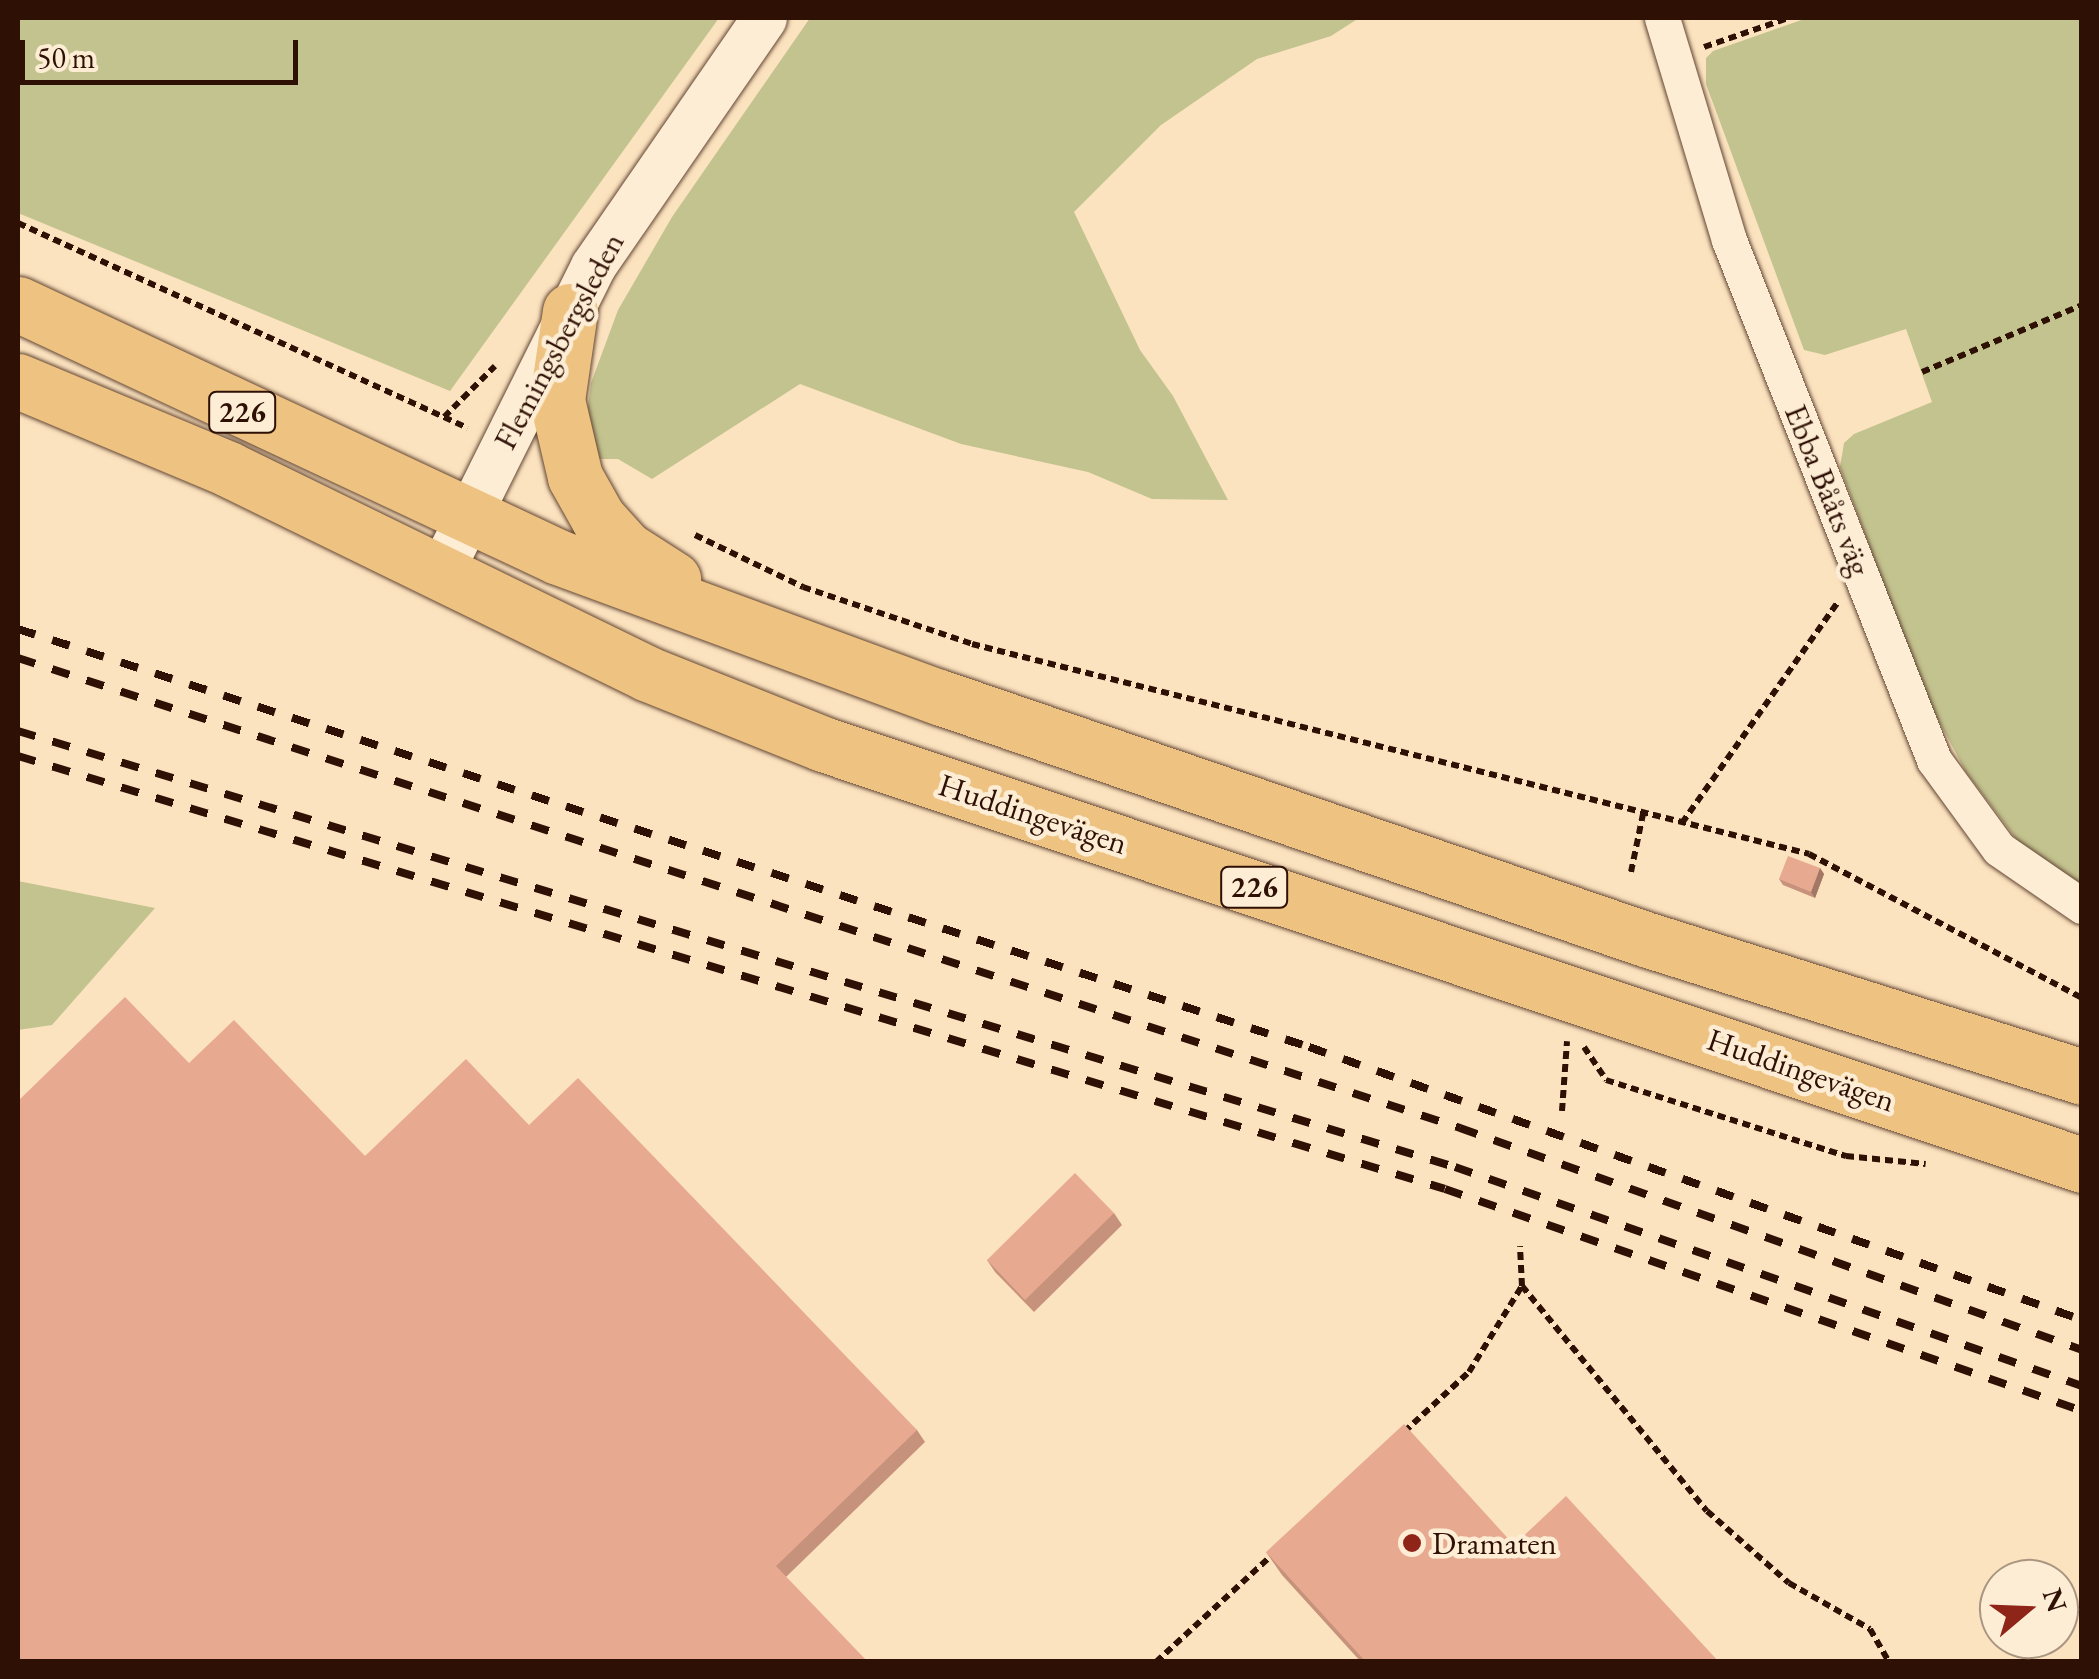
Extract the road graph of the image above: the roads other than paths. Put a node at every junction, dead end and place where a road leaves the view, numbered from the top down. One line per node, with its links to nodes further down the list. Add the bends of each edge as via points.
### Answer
1 (764, 18): 4 (street, Flemingsbergsleden, via 592,266)
2 (1662, 18): 9 (street, Ebba Bååts väg, via 1730,240 1934,760 1999,848)
3 (18, 304): 6 (main road, 226)
4 (570, 311): 6 (street, Flemingsbergsleden); 8 (main road, via 557,400 582,494 626,549)
5 (18, 381): 7 (main road, Huddingevägen / 226, via 228,469)
6 (469, 514): 7 (street, Flemingsbergsleden); 8 (main road, 226, via 558,557)
7 (439, 575): 11 (main road, Huddingevägen / 226, via 648,674 824,744)
8 (748, 625): 10 (main road, 226, via 1626,932)
9 (2082, 906)
10 (2082, 1077)
11 (2082, 1165)

